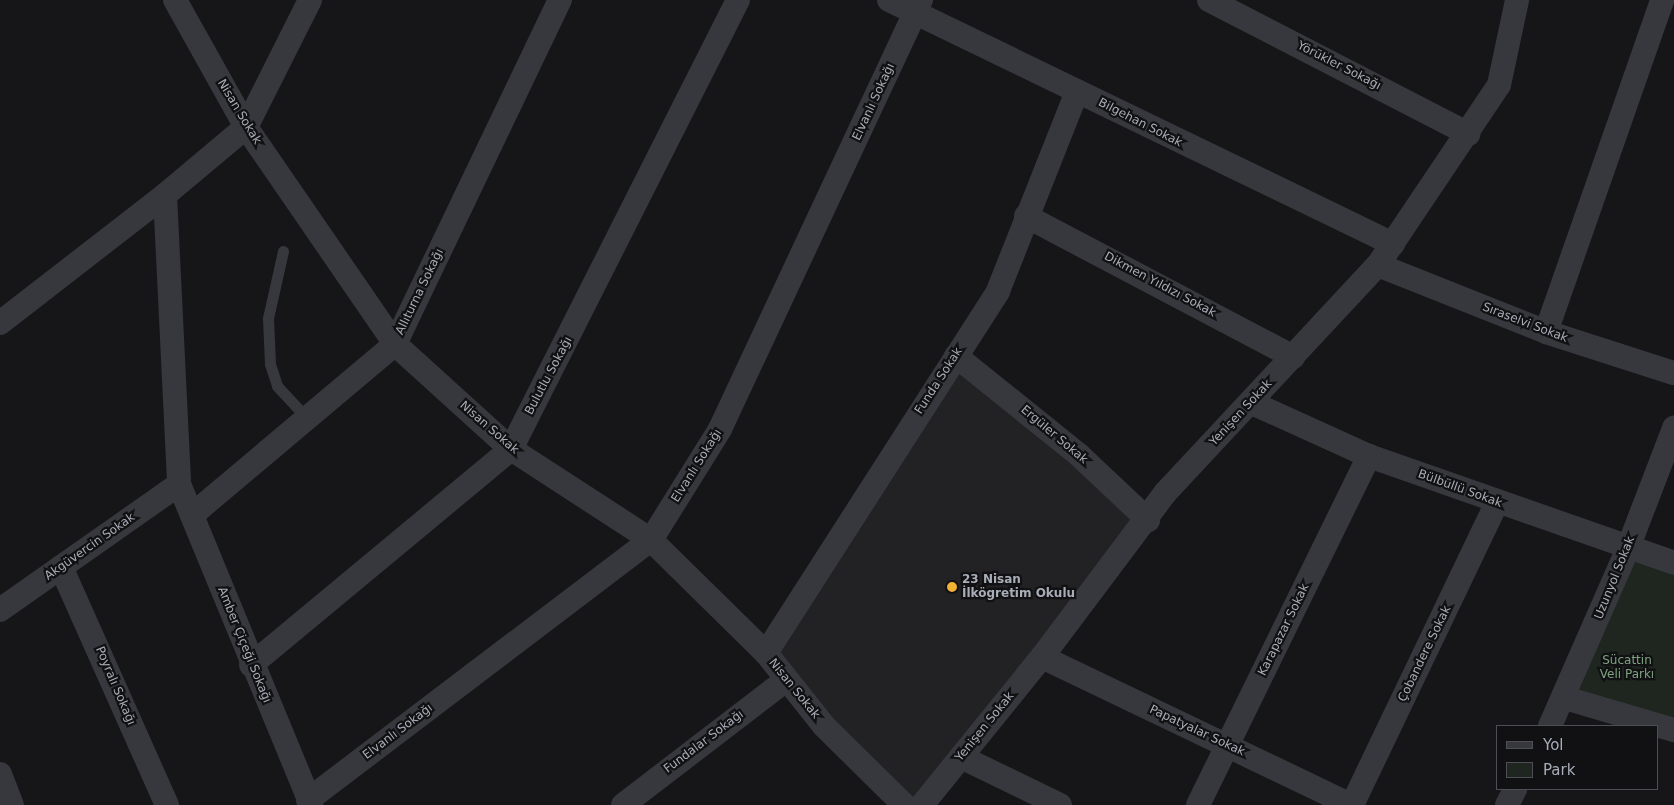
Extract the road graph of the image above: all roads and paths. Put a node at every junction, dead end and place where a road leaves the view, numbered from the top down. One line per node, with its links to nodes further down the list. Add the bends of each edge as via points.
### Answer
1 (175, 0): 11 (street, Nisan Sokak)
2 (310, 0): 11 (street)
3 (560, 0): 20 (street, Allıturna Sokağı)
4 (738, 0): 27 (street, Bulutlu Sokağı)
5 (889, 0): 9 (street, Bilgehan Sokak)
6 (1209, 0): 12 (street, Yörükler Sokağı)
7 (1517, 0): 12 (street, Yenişen Sokak, via 1498,85)
8 (1662, 0): 19 (street)
9 (918, 7): 10 (street, Bilgehan Sokak); 33 (street, Elvanlı Sokağı, via 720,429)
10 (1077, 90): 14 (street, Funda Sokak); 15 (street, Bilgehan Sokak)
11 (246, 127): 13 (street); 20 (street, Nisan Sokak)
12 (1469, 134): 15 (street, Yenişen Sokak)
13 (166, 195): 18 (street); 29 (street, Amber Çiçeği Sokağı)
14 (1026, 216): 21 (street, Funda Sokak, via 998,291); 22 (street, Dikmen Yıldızı Sokak)
15 (1393, 244): 17 (street, Yenişen Sokak)
16 (283, 251): 25 (lane, via 268,318 270,364 277,386)
17 (1378, 265): 19 (street, Sıraselvi Sokak); 22 (street, Yenişen Sokak)
18 (0, 323)
19 (1546, 332): 23 (street, Sıraselvi Sokak)
20 (395, 344): 25 (street, Allıturna Sokağı); 27 (street, Nisan Sokak)
21 (956, 356): 32 (street, Ergüler Sokak, via 1079,455); 38 (street, Funda Sokak)
22 (1293, 358): 24 (street, Yenişen Sokak)
23 (1674, 373)
24 (1252, 403): 28 (street, Bülbüllü Sokak); 32 (street, Yenişen Sokak, via 1166,492)
25 (306, 417): 31 (street, Allıturna Sokağı)
26 (1674, 428): 34 (street, Uzunyol Sokak)
27 (511, 450): 33 (street, Nisan Sokak); 40 (street, Bulutlu Sokağı)
28 (1369, 456): 30 (street, Bülbüllü Sokak); 47 (street, Karapazar Sokak)
29 (180, 484): 31 (street, Amber Çiçeği Sokağı); 36 (street, Akgüvercin Sokak)
30 (1497, 503): 34 (street, Bülbüllü Sokak); 59 (street, Çobandere Sokak)
31 (192, 515): 40 (street, Amber Çiçeği Sokağı)
32 (1148, 520): 39 (street, Yenişen Sokak)
33 (651, 540): 38 (street, Nisan Sokak); 51 (street, Elvanlı Sokağı)
34 (1628, 548): 35 (street, Bülbüllü Sokak); 42 (street, Uzunyol Sokak)
35 (1674, 563)
36 (61, 567): 37 (street, Akgüvercin Sokak); 53 (street, Poyralı Sokağı)
37 (0, 610)
38 (766, 653): 41 (street, Nisan Sokak)
39 (1042, 657): 47 (street, Papatyalar Sokak); 48 (street, Yenişen Sokak)
40 (251, 665): 51 (street, Amber Çiçeği Sokağı)
41 (786, 680): 54 (street, Fundalar Sokağı); 55 (street, Nisan Sokak, via 824,726)
42 (1565, 698): 43 (street, Uzunyol Sokak); 44 (street)
43 (1551, 725)
44 (1657, 725)
45 (1659, 726): 46 (street)
46 (1674, 730)
47 (1227, 745): 58 (street, Karapazar Sokak); 59 (street, Papatyalar Sokak)
48 (961, 756): 56 (street, Yenişen Sokak); 57 (street)
49 (0, 774): 52 (street)
50 (1515, 790): 60 (street)
51 (310, 802)
52 (12, 805)
53 (167, 805)
54 (623, 805)
55 (904, 805)
56 (922, 805)
57 (1060, 805)
58 (1198, 805)
59 (1351, 805)
60 (1506, 805)

